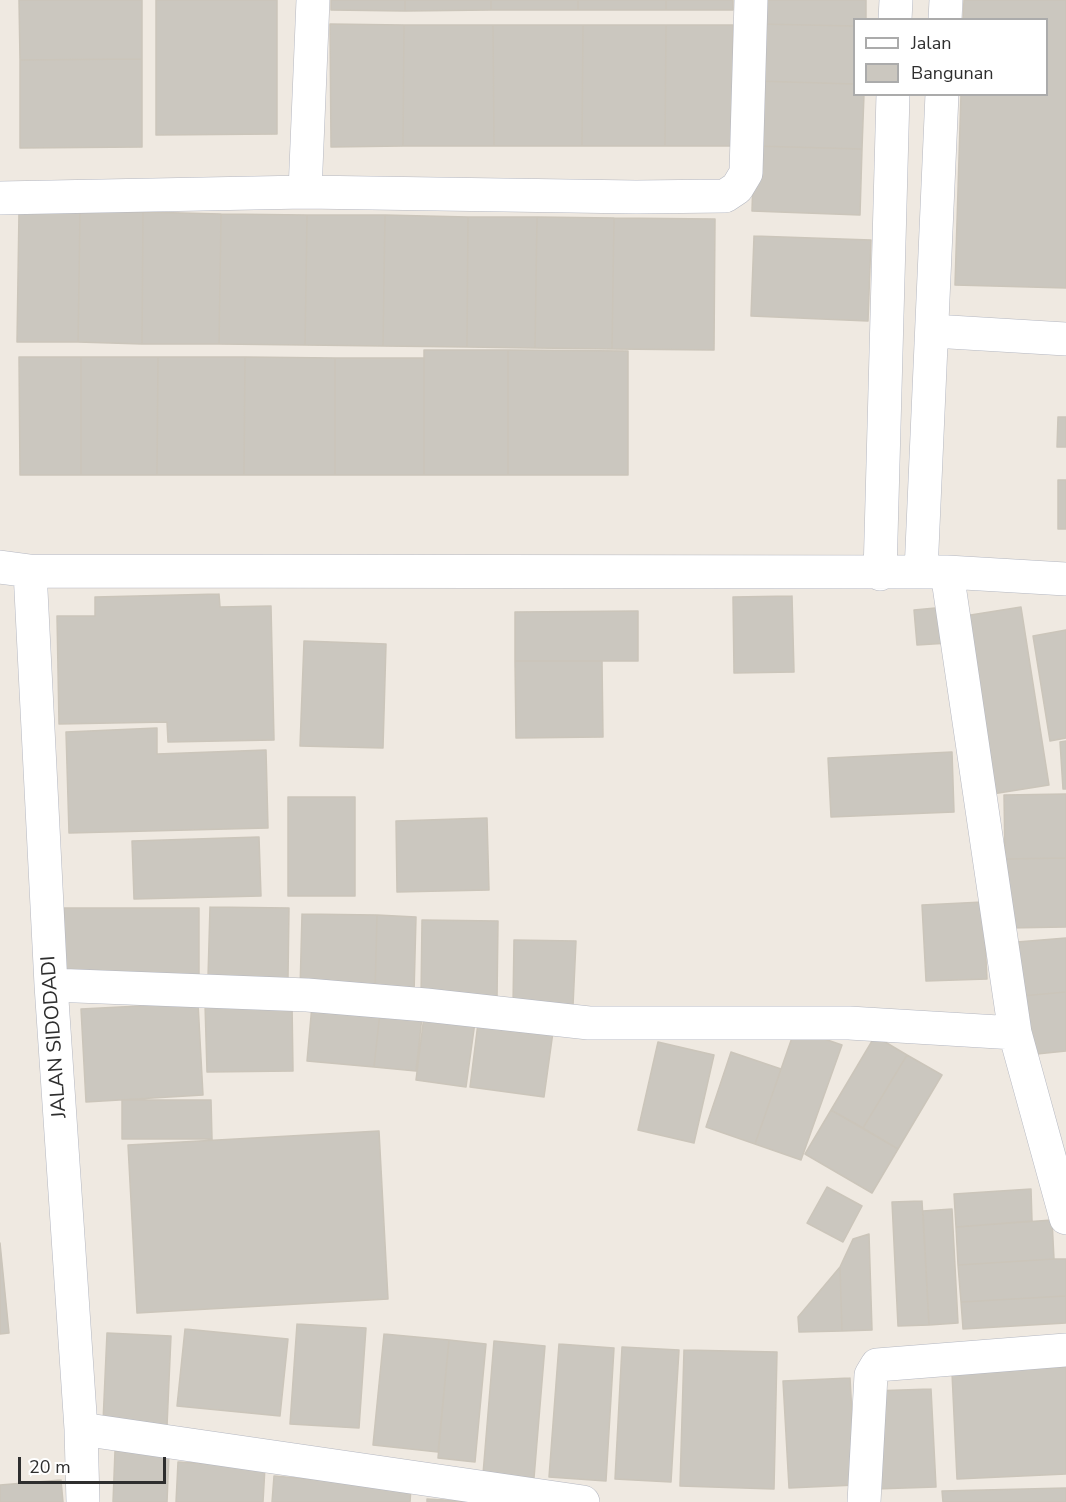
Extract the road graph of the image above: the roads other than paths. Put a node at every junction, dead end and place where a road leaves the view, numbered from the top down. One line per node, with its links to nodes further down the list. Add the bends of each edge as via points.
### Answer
1 (313, 0): 9 (street)
2 (751, 0): 9 (street, via 746,173 737,188 725,196)
3 (896, 0): 5 (street)
4 (946, 0): 6 (street)
5 (895, 18)
6 (945, 18)
7 (893, 96): 15 (street)
8 (942, 96): 11 (street)
9 (305, 192): 10 (street)
10 (0, 198)
11 (933, 331): 12 (street); 14 (street)
12 (1066, 339)
13 (15, 569): 15 (street); 17 (street, JALAN SIDODADI)
14 (934, 572): 15 (street); 16 (street); 18 (street)
15 (880, 574)
16 (1066, 579)
17 (51, 985): 18 (street, via 307,995 590,1023 849,1023); 21 (street, JALAN SIDODADI)
18 (1016, 1033): 19 (street)
19 (1066, 1218)
20 (1066, 1350): 24 (street, via 877,1365 871,1375)
21 (81, 1429): 22 (street, JALAN SIDODADI); 23 (street)
22 (83, 1502)
23 (583, 1502)
24 (864, 1502)

